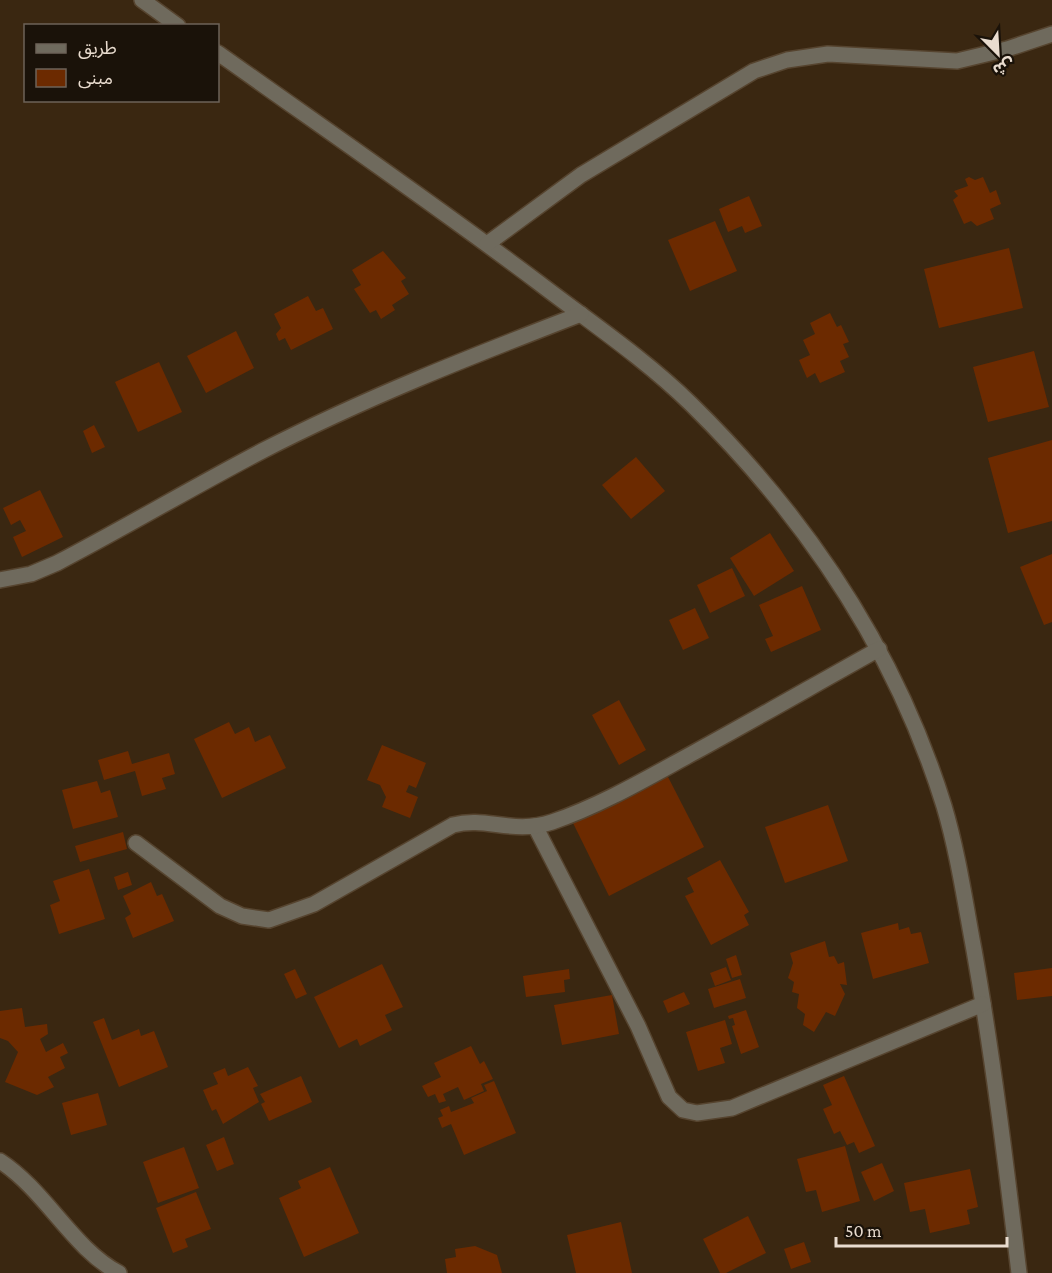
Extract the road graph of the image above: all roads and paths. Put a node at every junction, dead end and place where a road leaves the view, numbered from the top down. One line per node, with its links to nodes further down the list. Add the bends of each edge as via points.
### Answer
1 (142, 0): 2 (street)
2 (175, 24)
3 (1052, 34): 5 (street, via 957,61 828,54 787,60 754,71 581,176)
4 (219, 54): 5 (street)
5 (487, 244): 6 (street)
6 (580, 315): 7 (street, via 372,399 261,452 57,563 31,574); 8 (street, via 689,402 751,468 818,549)
7 (0, 580)
8 (879, 649): 9 (street, via 651,776 584,809); 11 (street, via 903,696 944,807 955,847)
9 (535, 826): 10 (street, via 513,828 472,822 453,825 314,904 269,921 242,916 220,906); 11 (street, via 638,1026 669,1097 683,1110 705,1113 732,1108)
10 (136, 843)
11 (983, 1004): 14 (street)
12 (0, 1161): 13 (street, via 37,1190 77,1238)
13 (119, 1273)
14 (1019, 1273)

